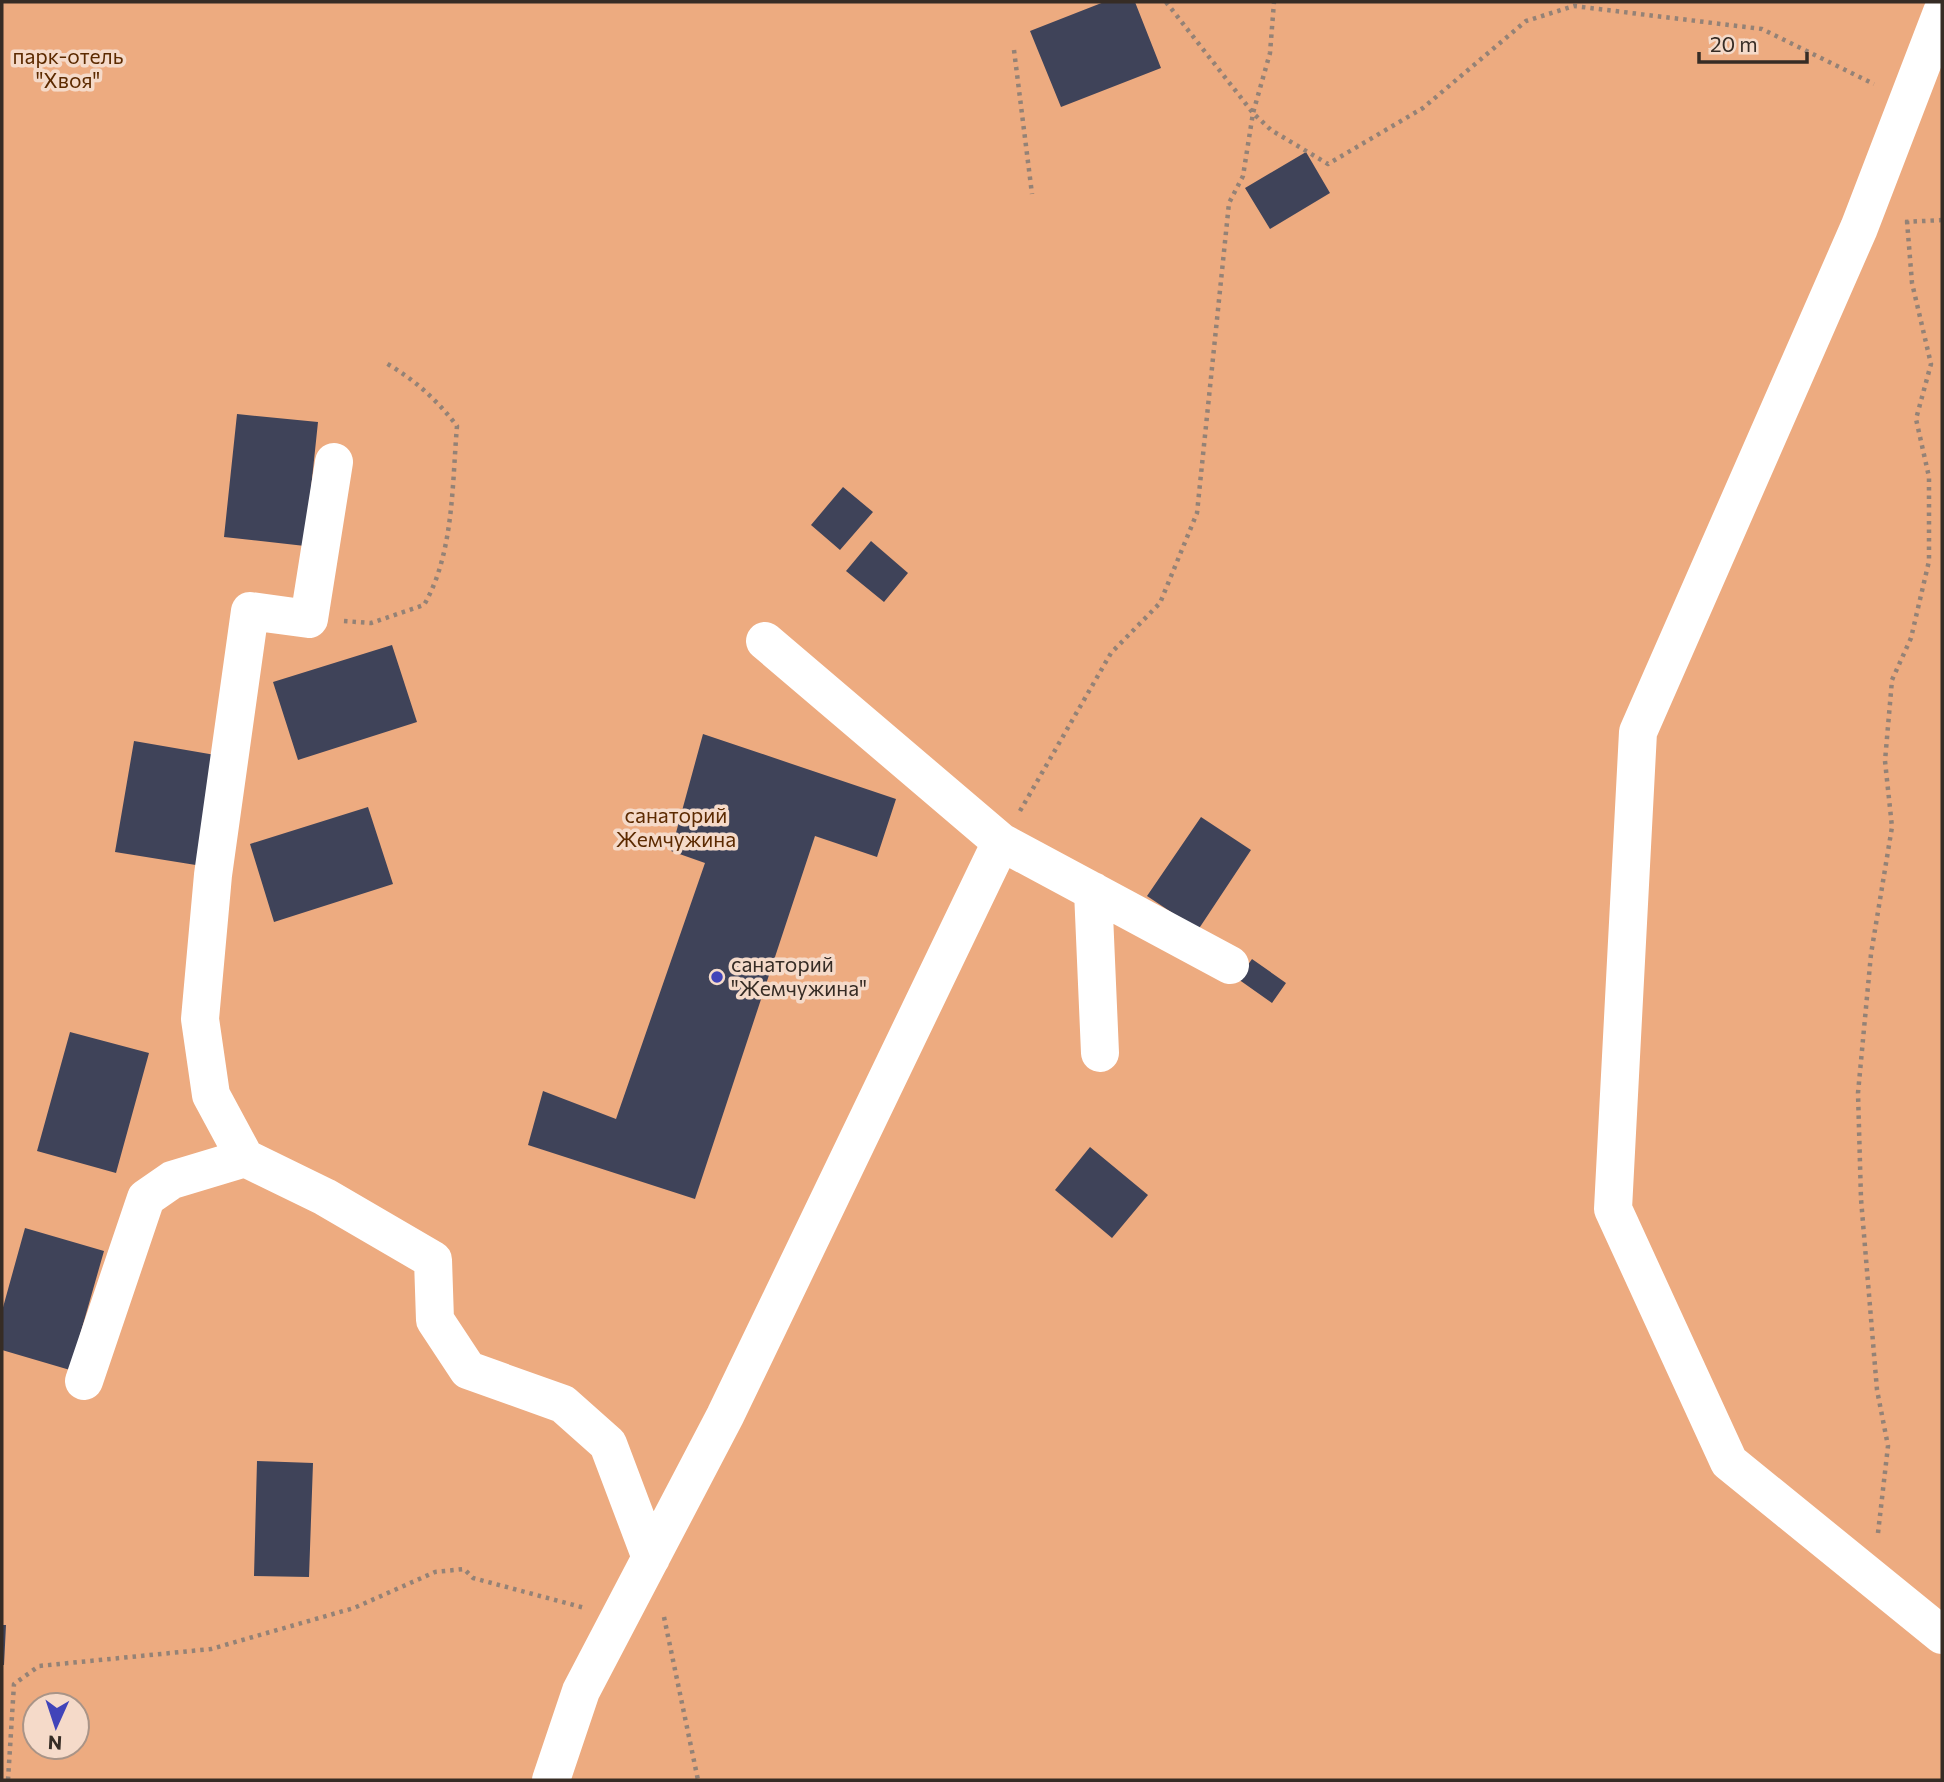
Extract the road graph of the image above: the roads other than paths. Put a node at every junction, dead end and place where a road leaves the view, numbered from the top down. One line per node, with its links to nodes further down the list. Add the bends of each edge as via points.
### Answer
1 (1942, 12): 11 (street, via 1859,228 1638,732 1613,1209 1729,1462)
2 (334, 462): 8 (street, via 309,619 250,611 213,875 200,1019 211,1095)
3 (765, 641): 4 (street)
4 (1001, 842): 5 (street); 10 (street, via 725,1416)
5 (1093, 891): 6 (street); 7 (street)
6 (1230, 965)
7 (1100, 1052)
8 (245, 1158): 9 (street, via 173,1180 146,1198); 10 (street, via 325,1197 433,1260 435,1320 468,1370 563,1404 608,1444)
9 (84, 1381)
10 (651, 1558): 12 (street, via 581,1691)
11 (1942, 1635)
12 (551, 1780)

